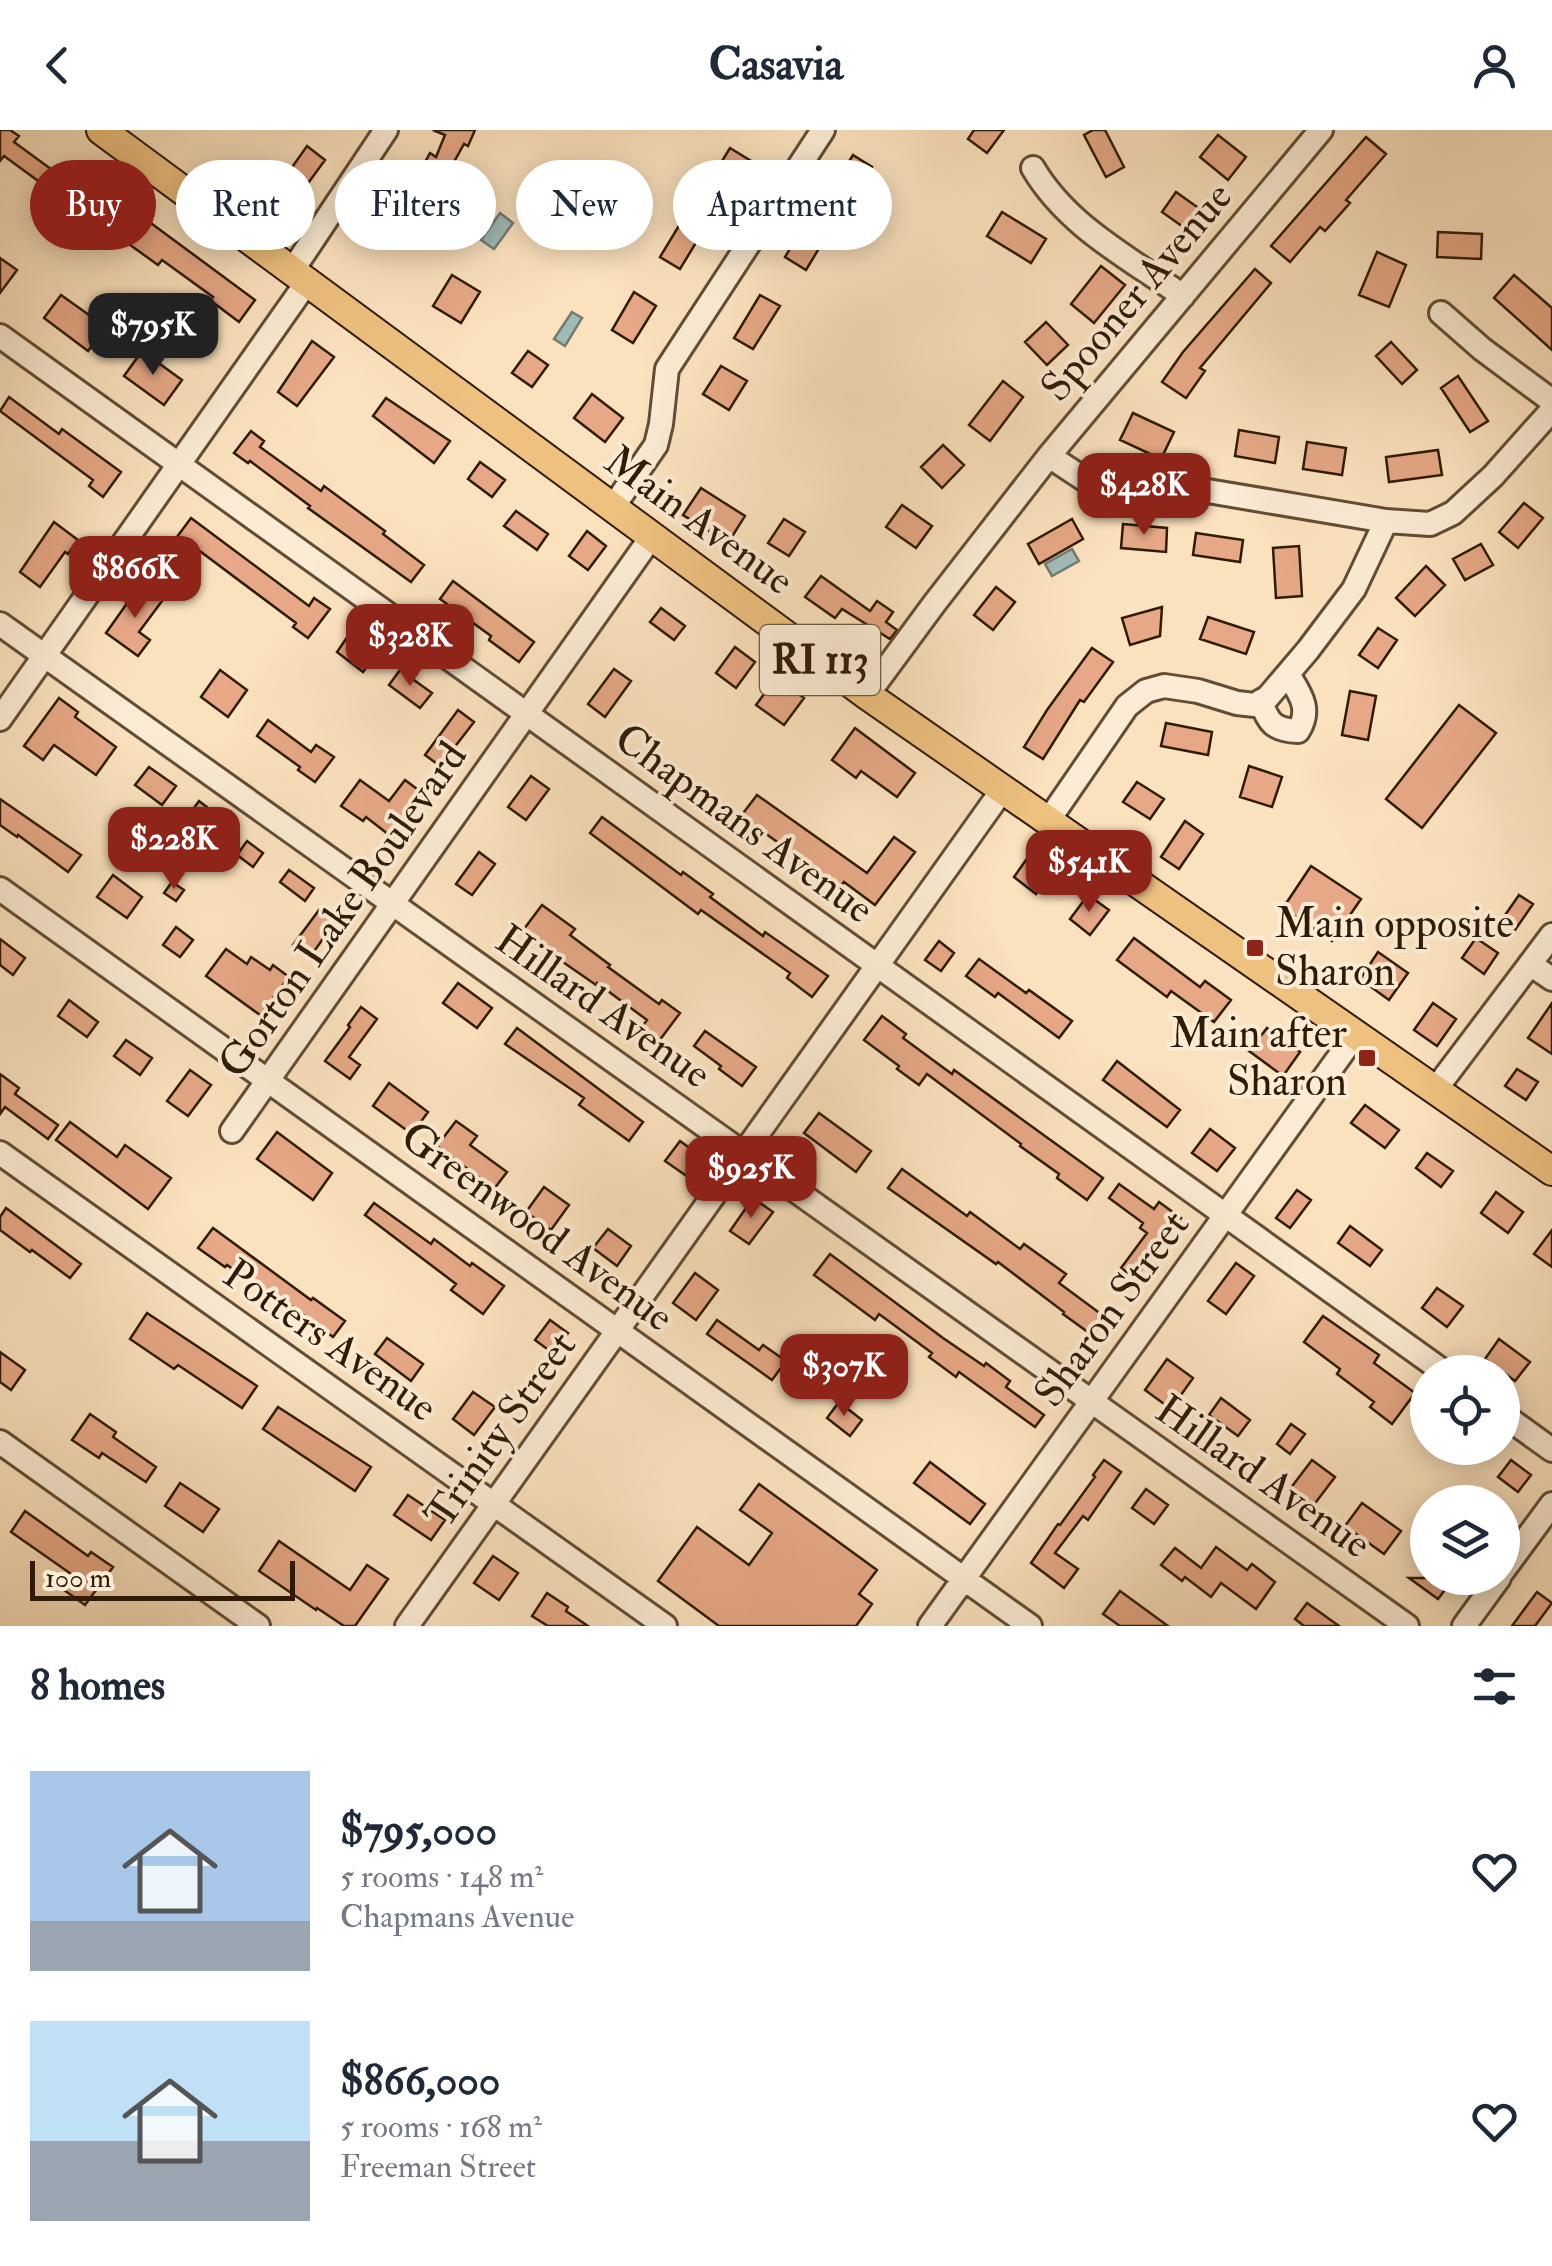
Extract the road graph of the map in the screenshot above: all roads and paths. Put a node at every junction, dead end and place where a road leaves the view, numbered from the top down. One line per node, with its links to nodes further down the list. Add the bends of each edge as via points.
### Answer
1 (101, 130): 6 (main road, Main Avenue / RI 113)
2 (386, 130): 6 (street)
3 (823, 130): 14 (street, via 667,369 656,446)
4 (1321, 130): 7 (street, Spooner Avenue)
5 (1032, 168): 7 (street, via 1077,222)
6 (299, 277): 13 (street); 14 (main road, Main Avenue / RI 113)
7 (1183, 296): 12 (street, Spooner Avenue)
8 (1441, 312): 10 (street)
9 (0, 336): 13 (street, Chapmans Avenue)
10 (1552, 400)
11 (1552, 410): 15 (street, via 1453,513 1430,524)
12 (1049, 456): 15 (street, via 1084,479 1190,488); 20 (street, Spooner Avenue)
13 (179, 464): 18 (street); 22 (street, Chapmans Avenue)
14 (613, 507): 16 (main road, Main Avenue / RI 113)
15 (1386, 521): 19 (street, via 1354,589)
16 (652, 536): 20 (main road, Main Avenue / RI 113); 22 (street, Gorton Lake Boulevard)
17 (0, 624): 18 (street, Hillard Avenue)
18 (44, 656): 23 (street); 27 (street, Hillard Avenue)
19 (1288, 674): 21 (street); 21 (street, via 1306,704 1298,731 1267,719)
20 (867, 694): 24 (main road, Main Avenue / RI 113)
21 (1261, 701): 25 (street, via 1164,686 1146,691 1127,706)
22 (527, 714): 27 (street, Gorton Lake Boulevard); 30 (street, Chapmans Avenue)
23 (0, 719)
24 (1003, 789): 25 (main road, Main Avenue / RI 113); 30 (street, Trinity Street)
25 (1048, 820): 32 (main road, Main Avenue / RI 113)
26 (0, 889): 33 (street, Greenwood Avenue)
27 (393, 904): 33 (street, Gorton Lake Boulevard); 37 (street, Hillard Avenue)
28 (1552, 936): 29 (street)
29 (1530, 964): 31 (street); 34 (street)
30 (877, 966): 37 (street, Trinity Street); 39 (street, Chapmans Avenue)
31 (1552, 979)
32 (1355, 1035): 34 (main road, Main Avenue / RI 113); 39 (street, Sharon Street)
33 (268, 1081): 35 (street, Gorton Lake Boulevard); 40 (street, Greenwood Avenue)
34 (1435, 1090): 38 (main road, Main Avenue / RI 113)
35 (232, 1131)
36 (0, 1153): 46 (street, Potters Avenue)
37 (744, 1154): 40 (street, Trinity Street); 42 (street, Hillard Avenue)
38 (1552, 1171)
39 (1225, 1216): 41 (street, Chapmans Avenue); 42 (street, Sharon Street)
40 (618, 1331): 46 (street, Trinity Street); 49 (street, Greenwood Avenue)
41 (1420, 1355)
42 (1092, 1401): 49 (street, Sharon Street); 56 (street, Hillard Avenue)
43 (1520, 1427): 45 (street)
44 (0, 1442): 51 (street)
45 (1552, 1450)
46 (494, 1504): 52 (street, Trinity Street); 53 (street, Potters Avenue)
47 (1552, 1504): 48 (street)
48 (1520, 1549)
49 (964, 1579): 54 (street, Sharon Street); 55 (street, Greenwood Avenue)
50 (1486, 1595): 57 (street)
51 (258, 1626)
52 (408, 1626)
53 (665, 1626)
54 (930, 1626)
55 (1030, 1626)
56 (1407, 1626)
57 (1464, 1626)

